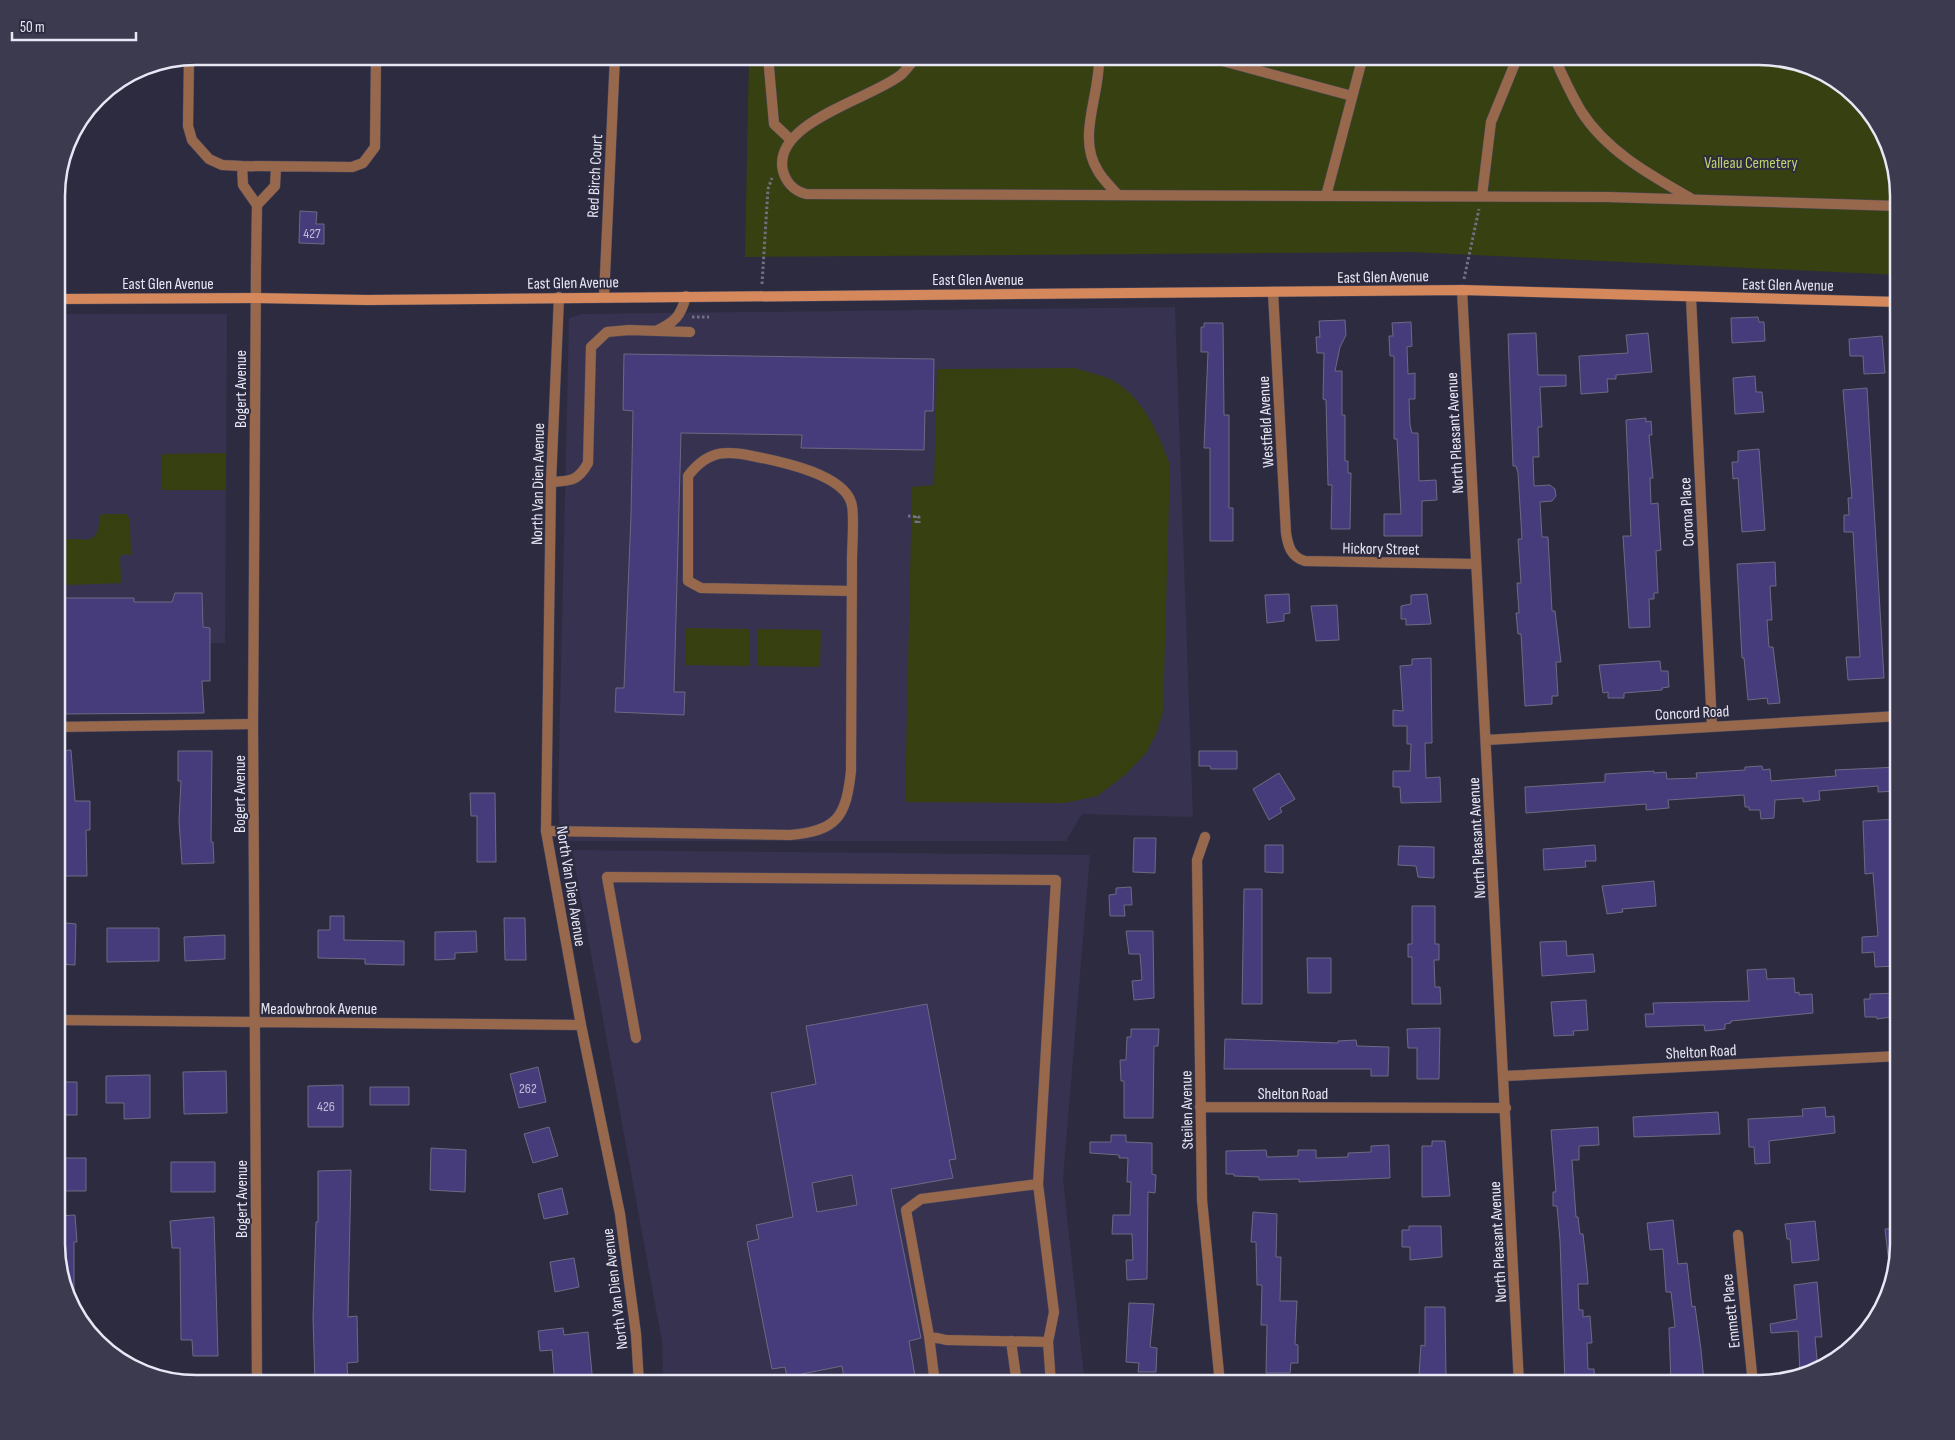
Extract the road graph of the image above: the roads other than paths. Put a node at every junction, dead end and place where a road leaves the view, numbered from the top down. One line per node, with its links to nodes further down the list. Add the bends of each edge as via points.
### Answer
1 (189, 65): 13 (street, via 188,126 192,140 209,159 222,165)
2 (376, 65): 14 (street, via 375,147 370,156 352,167)
3 (615, 65): 25 (street, Red Birch Court)
4 (769, 65): 12 (street, via 774,124)
5 (910, 65): 12 (street, via 902,75 812,123)
6 (1100, 65): 15 (street, via 1088,137 1098,172)
7 (1237, 65): 11 (street)
8 (1361, 65): 11 (street)
9 (1514, 65): 17 (street, via 1491,122)
10 (1558, 65): 18 (street, via 1582,113 1603,136 1628,160)
11 (1352, 96): 16 (street)
12 (791, 140): 15 (street, via 782,157 782,167 789,183 806,194)
13 (242, 166): 14 (street); 19 (street, via 243,186)
14 (276, 167): 19 (street, via 275,186)
15 (1118, 195): 16 (street)
16 (1326, 196): 17 (street)
17 (1482, 196): 18 (street)
18 (1694, 200): 20 (street)
19 (257, 205): 26 (street, Bogert Avenue)
20 (1890, 206)
21 (1462, 290): 22 (street, East Glen Avenue); 27 (street, East Glen Avenue); 34 (street, North Pleasant Avenue)
22 (1273, 292): 23 (street, East Glen Avenue); 33 (street, Westfield Avenue, via 1286,533)
23 (686, 296): 25 (street, East Glen Avenue); 30 (street, via 682,312 673,322)
24 (558, 297): 25 (street, East Glen Avenue); 26 (street, East Glen Avenue); 32 (street, North Van Dien Avenue)
25 (604, 297)
26 (255, 298): 28 (street, East Glen Avenue); 37 (street, Bogert Avenue)
27 (1691, 298): 29 (street, East Glen Avenue); 38 (street, Corona Place)
28 (65, 299)
29 (1890, 302)
30 (652, 332): 31 (street); 32 (street, via 607,332 591,347 588,463 582,474 571,481)
31 (690, 332)
32 (551, 482): 41 (street, North Van Dien Avenue)
33 (1290, 550): 34 (street, Hickory Street, via 1305,562)
34 (1476, 564): 40 (street, North Pleasant Avenue)
35 (852, 591): 35 (street, via 851,502 841,489 822,475 761,457 722,453 707,456 688,476 688,581 701,588); 41 (street, via 851,771 848,798 829,827 808,834 790,835)
36 (1890, 716): 38 (street, Concord Road)
37 (253, 724): 39 (street); 44 (street, Bogert Avenue)
38 (1712, 726): 40 (street, Concord Road)
39 (65, 727)
40 (1486, 740): 48 (street, North Pleasant Avenue)
41 (546, 831): 45 (street, North Van Dien Avenue)
42 (1205, 837): 49 (street, Steilen Avenue, via 1197,860)
43 (65, 1020): 44 (street, Meadowbrook Avenue)
44 (255, 1023): 45 (street, Meadowbrook Avenue); 56 (street, Bogert Avenue)
45 (581, 1025): 57 (street, North Van Dien Avenue, via 620,1214)
46 (636, 1038): 51 (street, via 607,877 1056,880)
47 (1890, 1056): 48 (street, Shelton Road)
48 (1504, 1076): 50 (street, North Pleasant Avenue)
49 (1200, 1107): 50 (street, Shelton Road); 61 (street, Steilen Avenue, via 1202,1200)
50 (1506, 1108): 62 (street, North Pleasant Avenue)
51 (1038, 1184): 53 (street, via 921,1199 906,1210); 55 (street, via 1054,1312)
52 (1738, 1234): 63 (street, Emmett Place)
53 (930, 1336): 54 (street, via 946,1340); 58 (street)
54 (1011, 1341): 55 (street); 59 (street)
55 (1048, 1342): 60 (street)
56 (257, 1375)
57 (638, 1375)
58 (934, 1375)
59 (1016, 1375)
60 (1050, 1375)
61 (1219, 1375)
62 (1520, 1375)
63 (1752, 1375)

